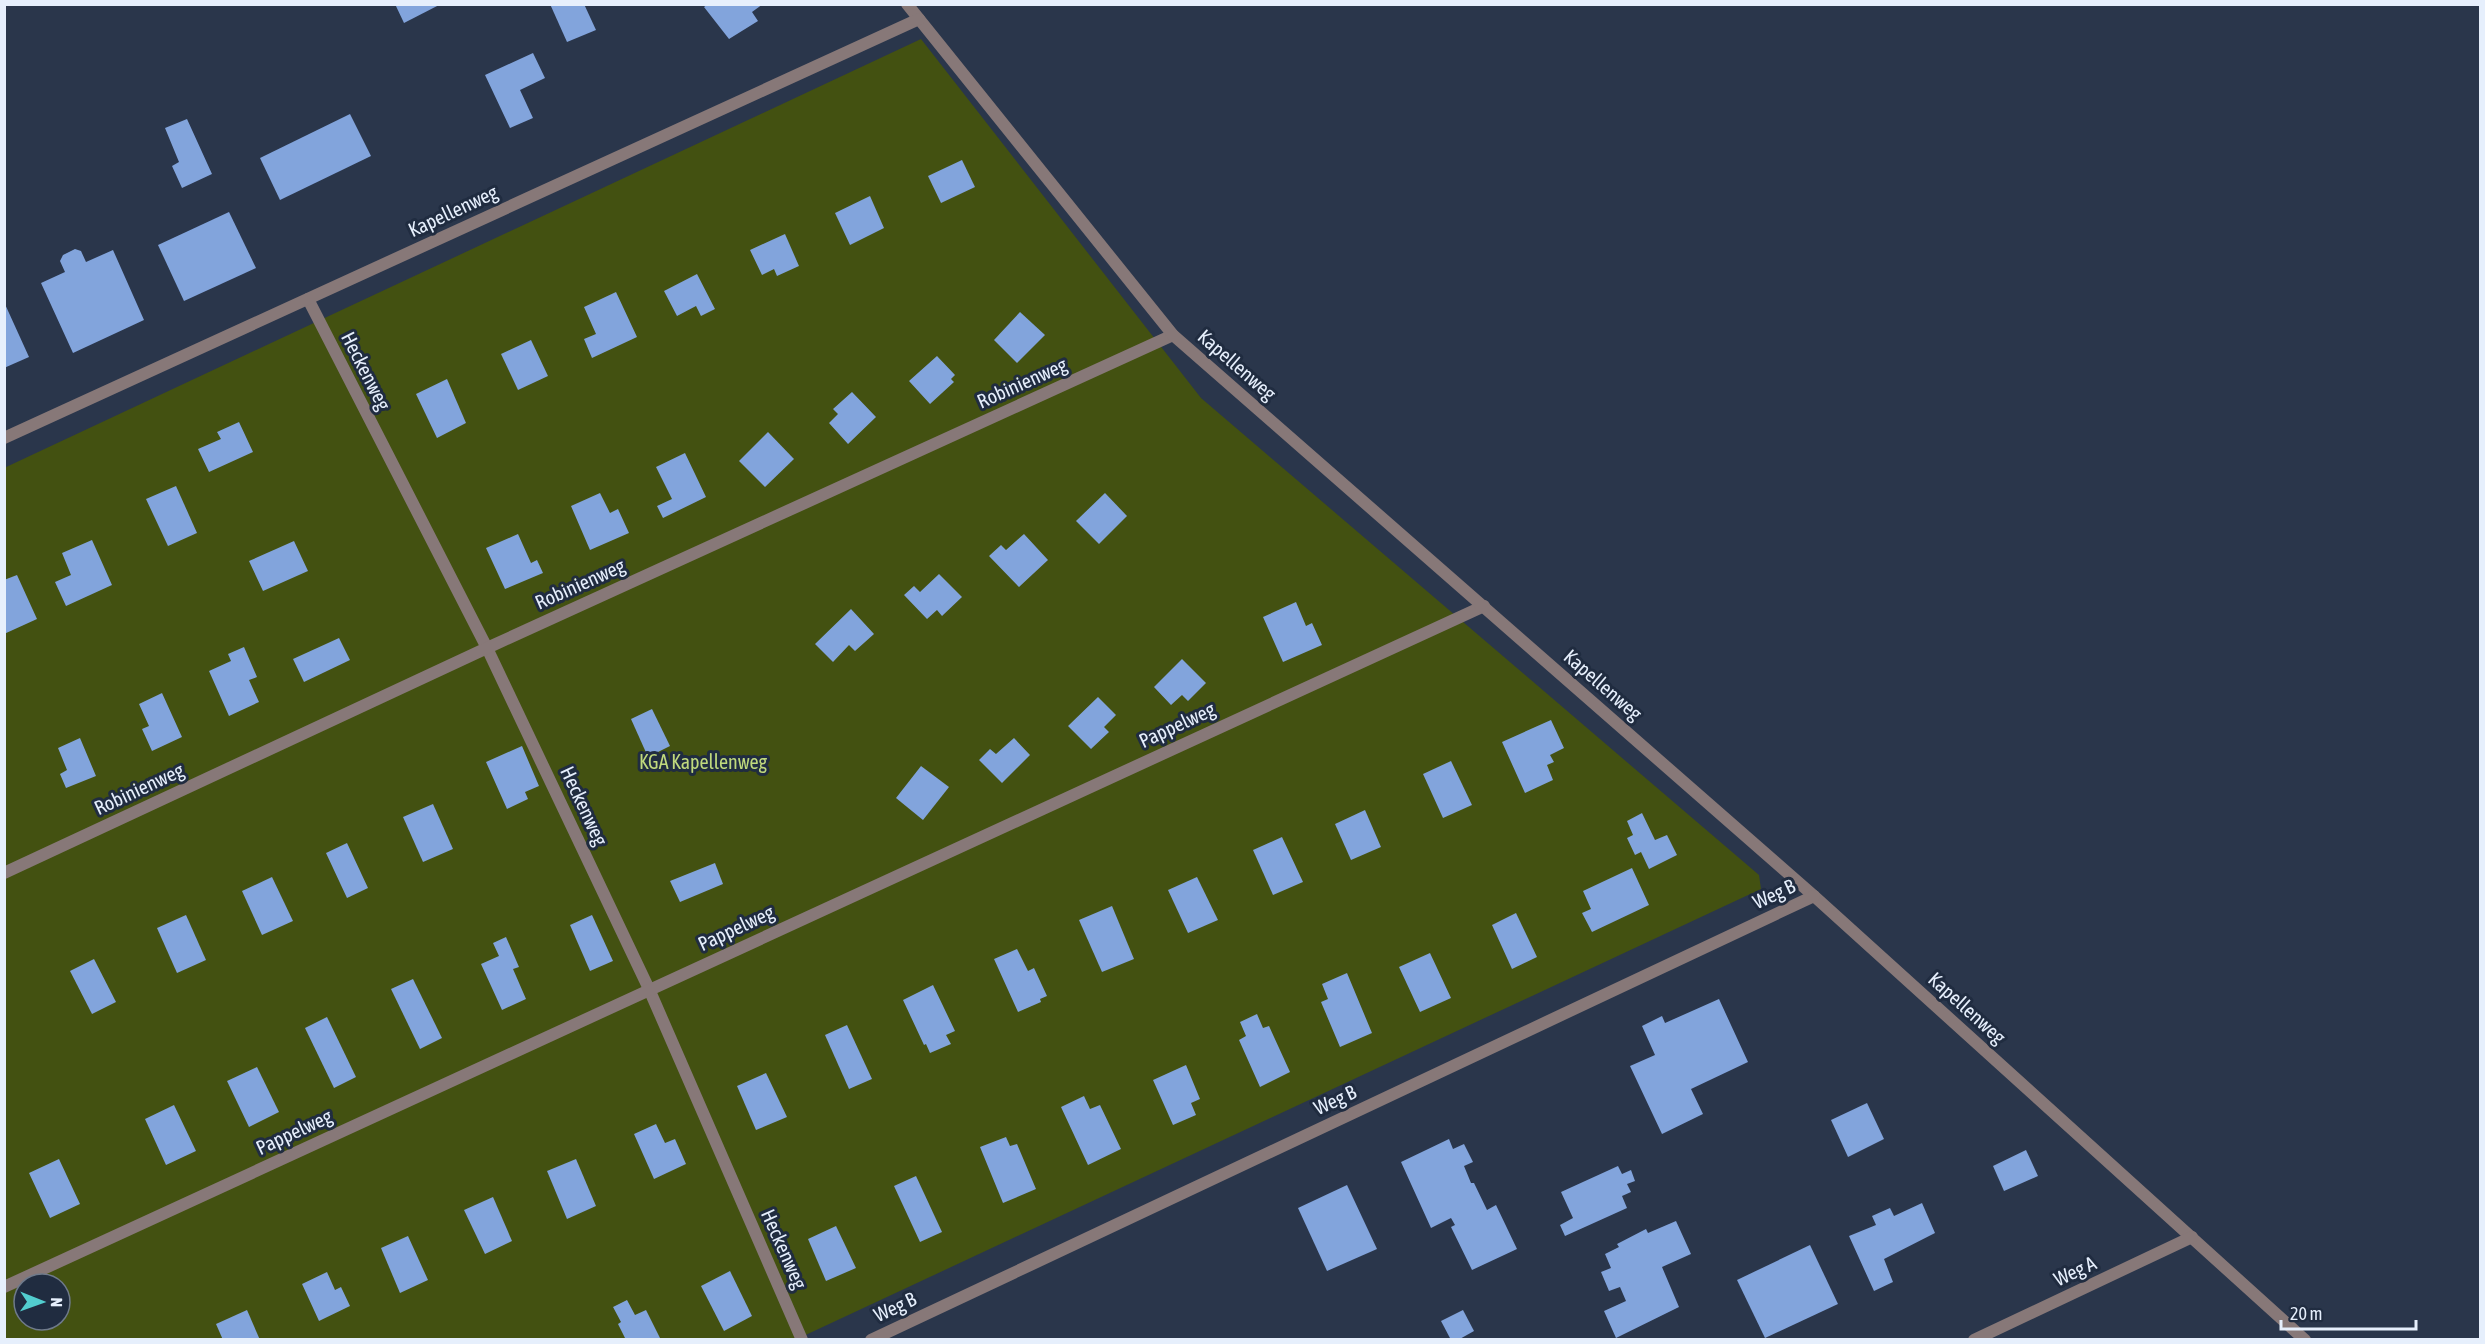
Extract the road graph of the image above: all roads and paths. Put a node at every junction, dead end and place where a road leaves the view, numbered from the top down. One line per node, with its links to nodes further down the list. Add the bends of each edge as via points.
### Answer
1 (907, 4): 2 (street, Kapellenweg)
2 (919, 19): 3 (street, Kapellenweg); 4 (street, Kapellenweg)
3 (308, 299): 5 (street, Kapellenweg); 7 (street, Heckenweg)
4 (1173, 335): 6 (street, Kapellenweg); 7 (street, Robinienweg)
5 (4, 438)
6 (1484, 606): 9 (street, Kapellenweg); 10 (street, Pappelweg)
7 (487, 648): 8 (street, Robinienweg); 10 (street, Heckenweg)
8 (4, 873)
9 (1814, 897): 11 (street, Kapellenweg); 14 (street, Weg B)
10 (649, 989): 12 (street, Pappelweg); 13 (street, Heckenweg)
11 (2192, 1237): 15 (street, Weg A); 16 (street, Kapellenweg)
12 (4, 1287)
13 (802, 1340)
14 (871, 1340)
15 (1974, 1340)
16 (2305, 1340)

